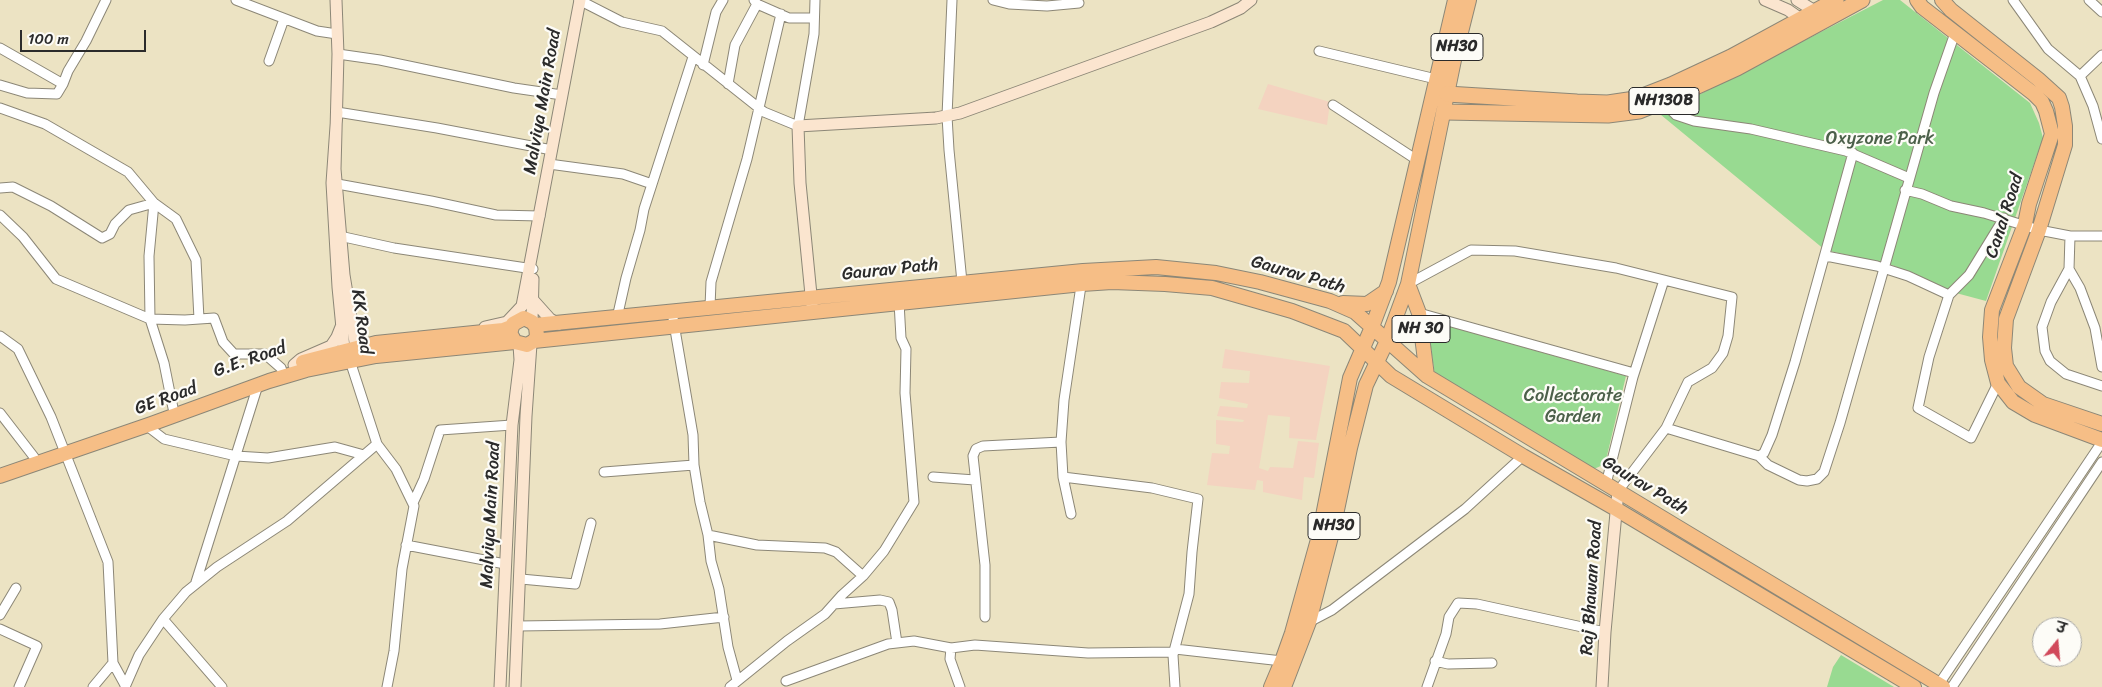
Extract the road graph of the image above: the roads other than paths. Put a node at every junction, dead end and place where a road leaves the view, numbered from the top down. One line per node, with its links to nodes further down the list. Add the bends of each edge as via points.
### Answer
1 (106, 0): 39 (street)
2 (236, 0): 26 (street)
3 (336, 0): 29 (street, KK Road)
4 (579, 0): 34 (street, via 622,22 662,31); 44 (street, Malviya Main Road)
5 (724, 0): 36 (street, via 716,12)
6 (815, 0): 25 (street)
7 (952, 0): 50 (street)
8 (993, 0): 21 (street, via 1047,6)
9 (1251, 0): 50 (street, via 1211,22)
10 (1455, 0): 38 (main road, NH30)
11 (1469, 0): 42 (main road, NH30)
12 (1765, 0): 27 (street)
13 (1797, 0): 24 (street)
14 (1836, 0): 24 (highway, NH130B)
15 (1862, 0): 24 (highway, NH130B)
16 (1916, 0): 28 (main road, Canal Road)
17 (1942, 0): 67 (main road, Canal Road, via 2038,79 2058,98 2062,107 2065,145)
18 (2013, 0): 37 (street, via 2048,48)
19 (2089, 0): 22 (street)
20 (755, 2): 23 (street); 40 (street, via 735,45)
21 (1078, 3)
22 (2102, 12)
23 (781, 14): 25 (street, via 789,18); 47 (street)
24 (1821, 15): 27 (highway, NH130B)
25 (814, 18): 51 (street)
26 (284, 19): 29 (street, via 317,31); 35 (street)
27 (1807, 24): 43 (highway, NH130B, via 1724,60)
28 (1955, 33): 57 (street); 66 (main road, Canal Road, via 2034,94 2046,111 2052,134)
29 (337, 34): 32 (street, KK Road)
30 (0, 48): 39 (street)
31 (1319, 51): 38 (street)
32 (338, 54): 44 (street); 48 (street, KK Road)
33 (2102, 55): 37 (street)
34 (693, 57): 36 (street); 59 (street)
35 (269, 61)
36 (703, 65): 40 (street)
37 (2080, 76): 52 (street)
38 (1436, 79): 55 (main road, NH30)
39 (63, 84): 41 (street, via 57,94 27,93)
40 (728, 84): 47 (street)
41 (0, 86)
42 (1447, 94): 43 (highway, NH130B, via 1608,103); 49 (main road, NH30)
43 (1665, 94): 49 (highway, NH130B, via 1639,111 1608,115); 54 (street, via 1676,115 1694,121 1800,139)
44 (562, 95): 53 (street, Malviya Main Road)
45 (1333, 105): 55 (street)
46 (0, 108): 62 (street, via 45,124 128,172)
47 (760, 108): 51 (street); 85 (street, via 711,282)
48 (337, 112): 53 (street); 58 (street, KK Road)
49 (1444, 112): 78 (main road, NH30)
50 (947, 116): 51 (street); 77 (street)
51 (798, 126): 81 (street)
52 (2102, 139)
53 (552, 150): 56 (street, Malviya Main Road)
54 (1853, 153): 57 (street); 71 (street)
55 (1417, 160): 79 (main road, NH30)
56 (550, 164): 59 (street, via 623,174); 64 (street, Malviya Main Road)
57 (1909, 178): 61 (street)
58 (335, 183): 64 (street, via 496,215); 68 (street, KK Road)
59 (652, 184): 89 (street)
60 (0, 188): 62 (street, via 20,190 102,238 110,234 129,210)
61 (1905, 190): 65 (street, via 1951,206); 72 (street)
62 (154, 202): 90 (street, via 149,256); 91 (street, via 176,219 196,260)
63 (0, 215): 90 (street, via 23,237 56,279)
64 (540, 216): 73 (street, Malviya Main Road)
65 (2004, 218): 66 (street); 80 (street, via 1969,275)
66 (2025, 224): 67 (street); 111 (main road, Canal Road, via 1992,310 1990,337)
67 (2039, 230): 69 (street); 116 (main road, Canal Road, via 2006,319 2006,366 2019,387 2042,404)
68 (338, 236): 73 (street); 93 (street, KK Road); 98 (street, KK Road)
69 (2070, 236): 70 (street); 74 (street)
70 (2102, 236)
71 (1826, 256): 72 (street); 127 (street, via 1772,435 1764,453)
72 (1885, 268): 80 (street); 127 (street, via 1824,472 1817,478 1800,480)
73 (531, 269): 82 (street); 99 (street, via 522,306 507,322)
74 (2069, 269): 107 (street, via 2095,328); 113 (street, via 2045,315 2042,327 2045,351 2050,361 2066,374)
75 (1082, 278): 77 (main road, Gaurav Path); 83 (main road, Gaurav Path, via 1156,267 1216,273); 84 (main road); 104 (main road, via 1212,288 1328,324 1349,334); 121 (street)
76 (1664, 280): 78 (street, via 1616,268 1515,251 1471,250); 109 (street); 119 (street, via 1732,297 1723,352 1712,368 1688,382)
77 (962, 282): 81 (main road, Gaurav Path)
78 (1408, 284): 88 (main road, NH 30); 102 (main road, NH30)
79 (1386, 291): 83 (main road, via 1367,304); 97 (main road, NH30)
80 (1949, 295): 111 (street, via 1929,357 1918,408 1971,438)
81 (811, 296): 85 (main road, Gaurav Path); 86 (street)
82 (533, 300): 92 (street); 94 (street)
83 (1330, 301): 97 (main road, Gaurav Path, via 1355,312)
84 (899, 302): 86 (main road); 145 (street, via 901,338 906,349 905,393 914,502 884,551)
85 (710, 308): 87 (main road, Gaurav Path)
86 (813, 311): 95 (main road)
87 (672, 312): 89 (main road, Gaurav Path); 95 (street)
88 (1419, 313): 109 (street); 110 (main road, NH 30)
89 (617, 318): 94 (main road, Gaurav Path)
90 (150, 319): 91 (street); 114 (street, via 164,362)
91 (199, 319): 108 (street, via 214,318 223,342 234,354 265,354)
92 (534, 323): 94 (main road, Gaurav Path); 96 (main road, via 520,319); 103 (main road, via 537,333)
93 (341, 324): 105 (street, KK Road); 108 (street, via 331,346 301,359)
94 (559, 324)
95 (675, 326): 103 (main road); 130 (street, via 693,435)
96 (511, 327): 99 (main road); 103 (main road, via 511,336)
97 (1372, 327): 102 (main road, Gaurav Path); 104 (main road, NH30)
98 (354, 330): 101 (street, via 359,335); 105 (street, KK Road)
99 (454, 335): 101 (main road)
100 (0, 336): 123 (street, via 18,349)
101 (390, 341): 105 (main road)
102 (1387, 341): 106 (main road, NH30); 110 (main road, Gaurav Path)
103 (524, 343): 105 (main road); 117 (street, Malviya Main Road); 146 (street, Malviya Main Road, via 527,380)
104 (1362, 348): 106 (main road); 150 (main road, NH30, via 1350,378)
105 (351, 357): 108 (main road, GE Road); 122 (street)
106 (1377, 362): 126 (main road, via 1391,376); 150 (main road, NH30, via 1366,385 1334,529)
107 (2102, 366)
108 (286, 370): 112 (main road, GE Road); 114 (main road, G.E. Road)
109 (1634, 373): 137 (street)
110 (1428, 376): 137 (main road, Gaurav Path)
111 (1998, 383): 120 (main road, Canal Road, via 2013,402 2035,415)
112 (258, 385): 118 (main road, GE Road); 125 (street)
113 (2102, 386)
114 (173, 408): 123 (main road, G.E. Road)
115 (0, 413): 128 (street)
116 (2102, 424)
117 (512, 425): 138 (street, via 440,430); 144 (street, Malviya Main Road)
118 (147, 426): 123 (main road, GE Road); 125 (street, via 164,439)
119 (1666, 428): 127 (street); 137 (street)
120 (2102, 441): 168 (street)
121 (1060, 442): 135 (street); 136 (street, via 976,449 973,456)
122 (377, 444): 124 (street); 138 (street, via 396,469)
123 (64, 451): 128 (main road, G.E. Road); 133 (main road, GE Road); 163 (street, via 108,562)
124 (364, 455): 125 (street, via 335,447 268,458); 147 (street, via 287,520 217,566)
125 (236, 456): 147 (street)
126 (1523, 456): 139 (main road); 150 (street, via 1458,514 1332,610)
127 (1759, 456)
128 (34, 457): 131 (main road, G.E. Road)
129 (2102, 463): 168 (street)
130 (694, 465): 132 (street); 142 (street)
131 (0, 468)
132 (604, 472)
133 (0, 476)
134 (934, 477): 136 (street)
135 (1063, 477): 140 (street); 160 (street, via 1152,488 1198,499 1190,594)
136 (975, 480): 153 (street, via 985,564)
137 (1612, 488): 139 (street, Raj Bhawan Road); 168 (main road, Gaurav Path)
138 (413, 503): 143 (street)
139 (1616, 509): 157 (street, Raj Bhawan Road); 182 (main road)
140 (1071, 514)
141 (591, 523): 146 (street, via 576,584)
142 (708, 535): 145 (street, via 757,545 825,548 836,552); 152 (street)
143 (406, 545): 144 (street); 172 (street, via 394,651)
144 (506, 564): 173 (street, Malviya Main Road)
145 (863, 576): 149 (street)
146 (521, 579): 155 (street, Malviya Main Road)
147 (196, 584): 154 (street)
148 (16, 588): 151 (street)
149 (834, 604): 158 (street, via 889,602); 165 (street)
150 (1307, 612): 162 (main road, NH30); 179 (main road, NH30)
151 (0, 615)
152 (724, 617): 155 (street, via 660,624); 165 (street)
153 (985, 617)
154 (163, 619): 167 (street, via 139,655); 171 (street)
155 (518, 626): 174 (street, Malviya Main Road)
156 (0, 629): 169 (street, via 37,646)
157 (1605, 632): 161 (street, via 1477,604 1458,603 1449,617); 181 (street, Raj Bhawan Road)
158 (898, 643): 159 (street, via 914,641); 166 (street)
159 (951, 648): 160 (street, via 975,645 1088,653); 176 (street, via 950,659)
160 (1174, 650): 162 (street); 177 (street)
161 (1435, 661): 164 (street, via 1448,664); 180 (street)
162 (1282, 662): 178 (main road, NH30)
163 (113, 663): 167 (street); 170 (street)
164 (1492, 663)
165 (737, 680): 175 (street)
166 (786, 681)
167 (125, 686)
168 (1945, 686)
169 (19, 687)
170 (93, 687)
171 (222, 687)
172 (386, 687)
173 (500, 687)
174 (515, 687)
175 (730, 687)
176 (960, 687)
177 (1175, 687)
178 (1271, 687)
179 (1284, 687)
180 (1427, 687)
181 (1602, 687)
182 (1914, 687)

